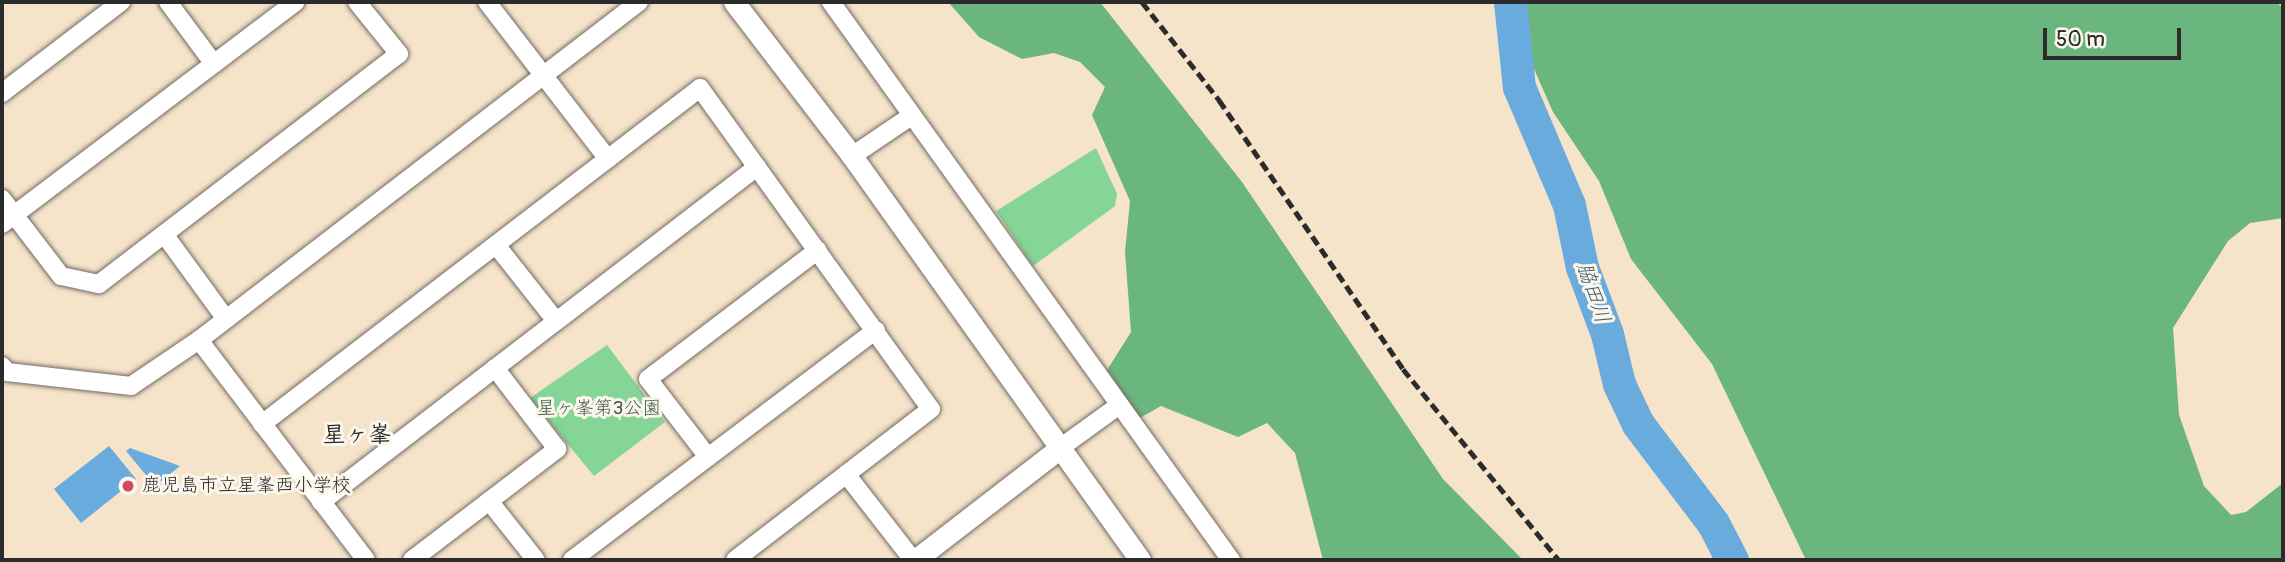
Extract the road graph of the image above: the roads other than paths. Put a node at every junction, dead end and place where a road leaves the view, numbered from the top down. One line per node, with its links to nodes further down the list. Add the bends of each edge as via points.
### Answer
1 (121, 2): 11 (street)
2 (168, 2): 9 (street)
3 (296, 2): 9 (street)
4 (358, 2): 18 (street, via 399,54)
5 (487, 2): 10 (street)
6 (639, 2): 10 (street)
7 (734, 2): 13 (street)
8 (831, 2): 12 (street)
9 (214, 64): 17 (street)
10 (544, 75): 14 (street); 21 (street)
11 (2, 93)
12 (911, 116): 13 (street); 27 (street)
13 (852, 156): 29 (street)
14 (608, 159): 15 (street, via 700,89); 19 (street)
15 (757, 167): 20 (street); 22 (street)
16 (2, 199): 17 (street)
17 (8, 220): 18 (street, via 61,276 99,284)
18 (164, 234): 21 (street)
19 (496, 245): 22 (street); 28 (street)
20 (818, 250): 23 (street); 30 (street, via 649,379)
21 (226, 320): 24 (street)
22 (556, 321): 26 (street)
23 (876, 330): 30 (street); 31 (street, via 931,408)
24 (199, 340): 25 (street, via 131,386 7,372); 28 (street)
25 (2, 366)
26 (495, 368): 32 (street, via 557,449); 33 (street)
27 (1118, 406): 29 (street); 41 (street)
28 (262, 424): 33 (street)
29 (1060, 448): 39 (street); 40 (street)
30 (708, 457): 37 (street)
31 (846, 474): 38 (street); 39 (street)
32 (489, 501): 35 (street); 36 (street)
33 (321, 502): 34 (street)
34 (366, 560)
35 (412, 560)
36 (536, 560)
37 (572, 560)
38 (735, 560)
39 (914, 560)
40 (1140, 560)
41 (1231, 560)

